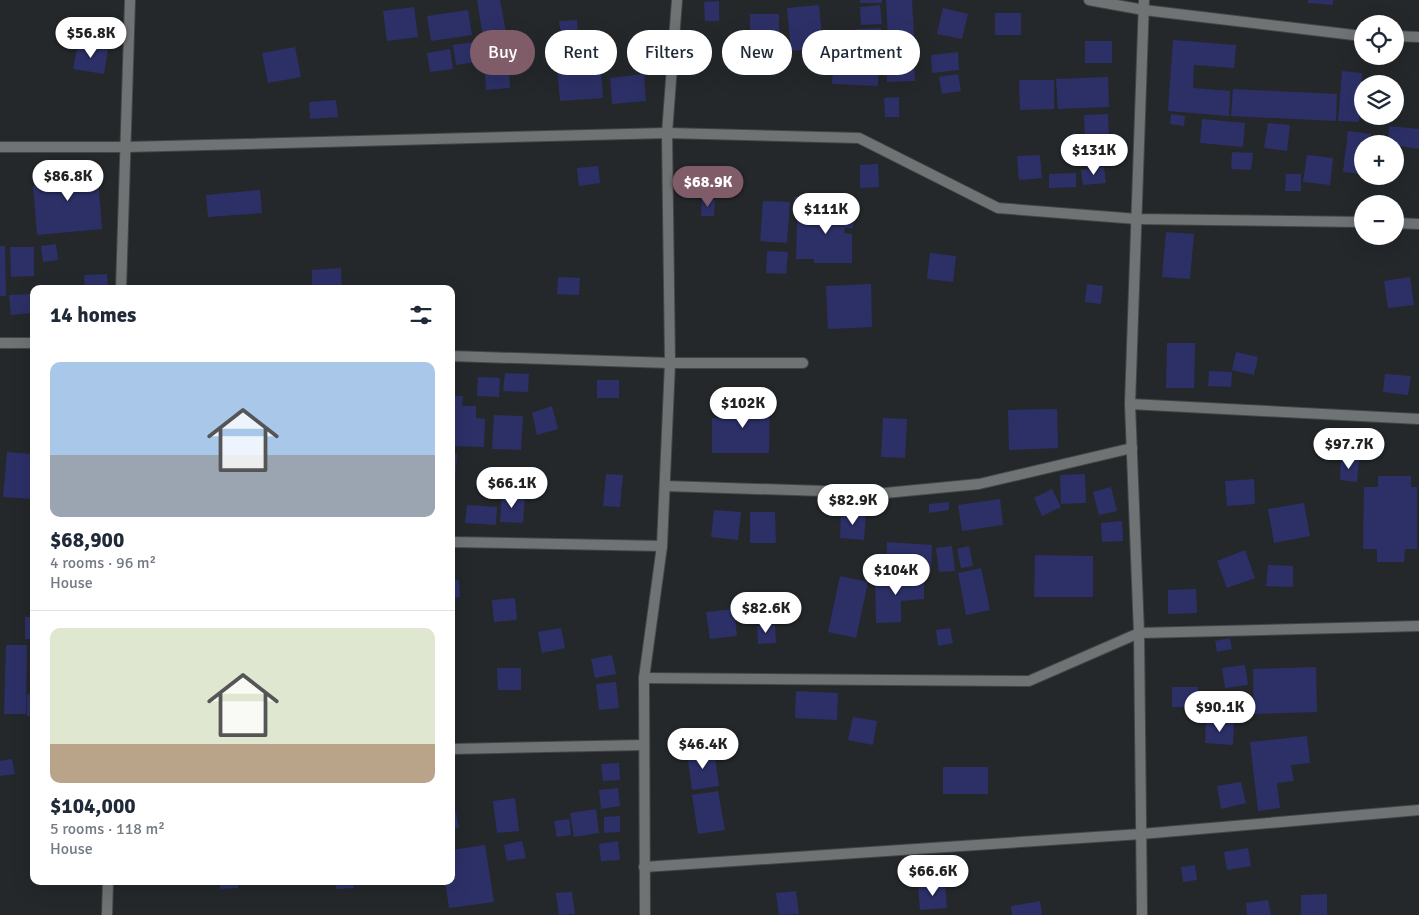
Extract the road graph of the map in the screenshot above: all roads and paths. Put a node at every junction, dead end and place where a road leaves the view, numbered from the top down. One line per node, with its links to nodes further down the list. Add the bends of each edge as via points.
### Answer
1 (130, 0): 10 (street)
2 (677, 0): 8 (street)
3 (1089, 0): 4 (street)
4 (1144, 5): 5 (street); 11 (street)
5 (1354, 35)
6 (1404, 36): 7 (street)
7 (1419, 37)
8 (667, 133): 10 (street); 11 (street, via 859,138 998,208); 19 (street)
9 (0, 147): 10 (street)
10 (126, 147): 15 (street)
11 (1137, 219): 12 (street); 21 (street)
12 (1354, 222)
13 (1404, 223): 14 (street)
14 (1419, 224)
15 (121, 285)
16 (0, 343): 17 (street)
17 (30, 343)
18 (455, 356): 19 (street)
19 (670, 363): 20 (street); 24 (street)
20 (803, 363)
21 (1130, 404): 22 (street); 23 (street)
22 (1419, 419)
23 (1132, 448): 24 (street, via 979,484 885,493); 28 (street)
24 (665, 486): 26 (street)
25 (455, 542): 26 (street)
26 (662, 546): 29 (street)
27 (1419, 626): 28 (street)
28 (1139, 633): 29 (street, via 1029,681); 33 (street)
29 (644, 678): 30 (street)
30 (644, 745): 31 (street); 34 (street)
31 (455, 749)
32 (1419, 810): 33 (street)
33 (1141, 834): 34 (street); 38 (street)
34 (644, 867): 37 (street)
35 (108, 885): 36 (street)
36 (108, 915)
37 (644, 915)
38 (1142, 915)

